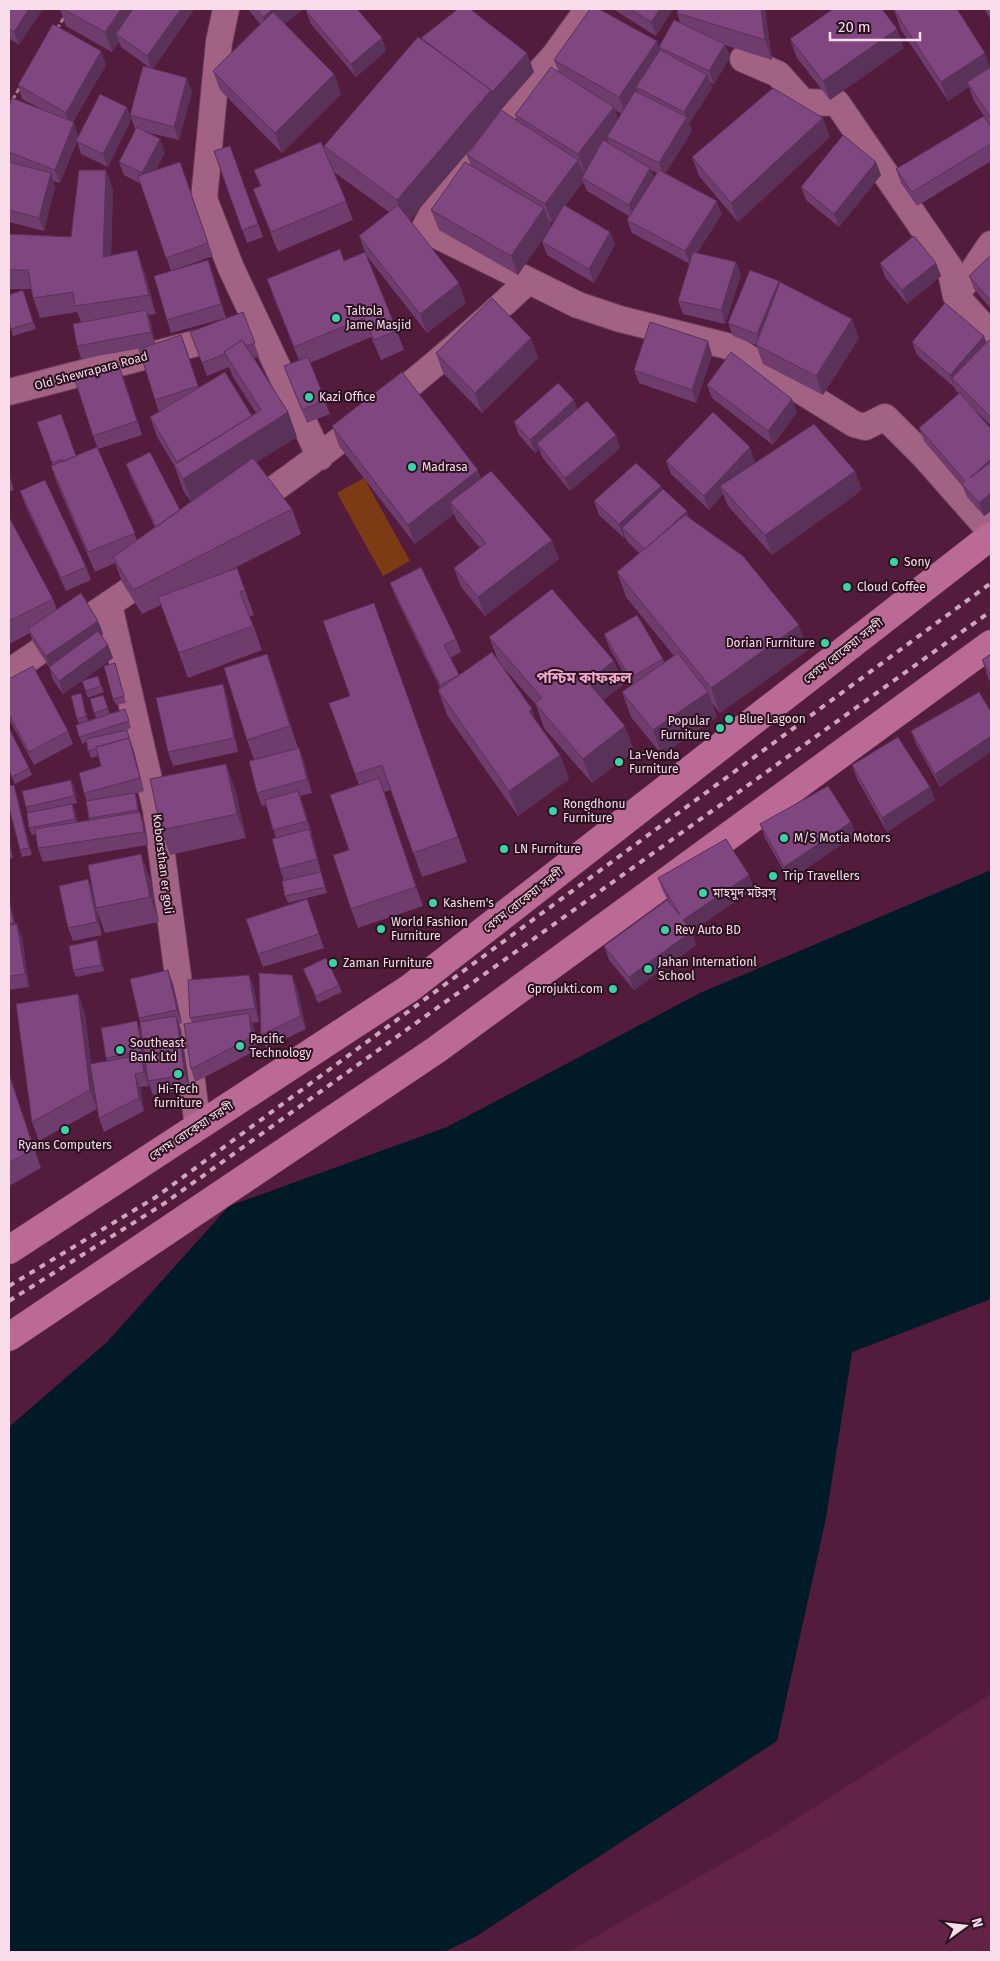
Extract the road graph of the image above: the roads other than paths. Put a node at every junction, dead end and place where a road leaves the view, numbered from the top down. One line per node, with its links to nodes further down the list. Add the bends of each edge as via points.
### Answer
1 (226, 9): 7 (street, via 219,42 204,199 231,268)
2 (588, 9): 5 (street, via 554,56 462,159 424,229)
3 (743, 59): 6 (street, via 778,74 803,102 837,103 950,268)
4 (991, 244): 6 (street)
5 (528, 281): 10 (street, via 477,329); 12 (street, via 586,308 731,347 854,424 866,427 885,417 923,455)
6 (956, 296): 8 (street)
7 (260, 327): 9 (street, Old Shewrapara Road); 10 (street)
8 (991, 335)
9 (9, 392)
10 (320, 457): 11 (street)
11 (231, 520)
12 (991, 534): 17 (main road, বেগম রোকেয়া সরণী, via 410,988)
13 (174, 559): 14 (street)
14 (109, 605): 16 (street); 17 (street, Koborsthan er goli, via 156,810)
15 (991, 644): 19 (main road, via 436,1050)
16 (9, 672)
17 (198, 1127): 18 (main road, বেগম রোকেয়া সরণী)
18 (9, 1250)
19 (9, 1337)

